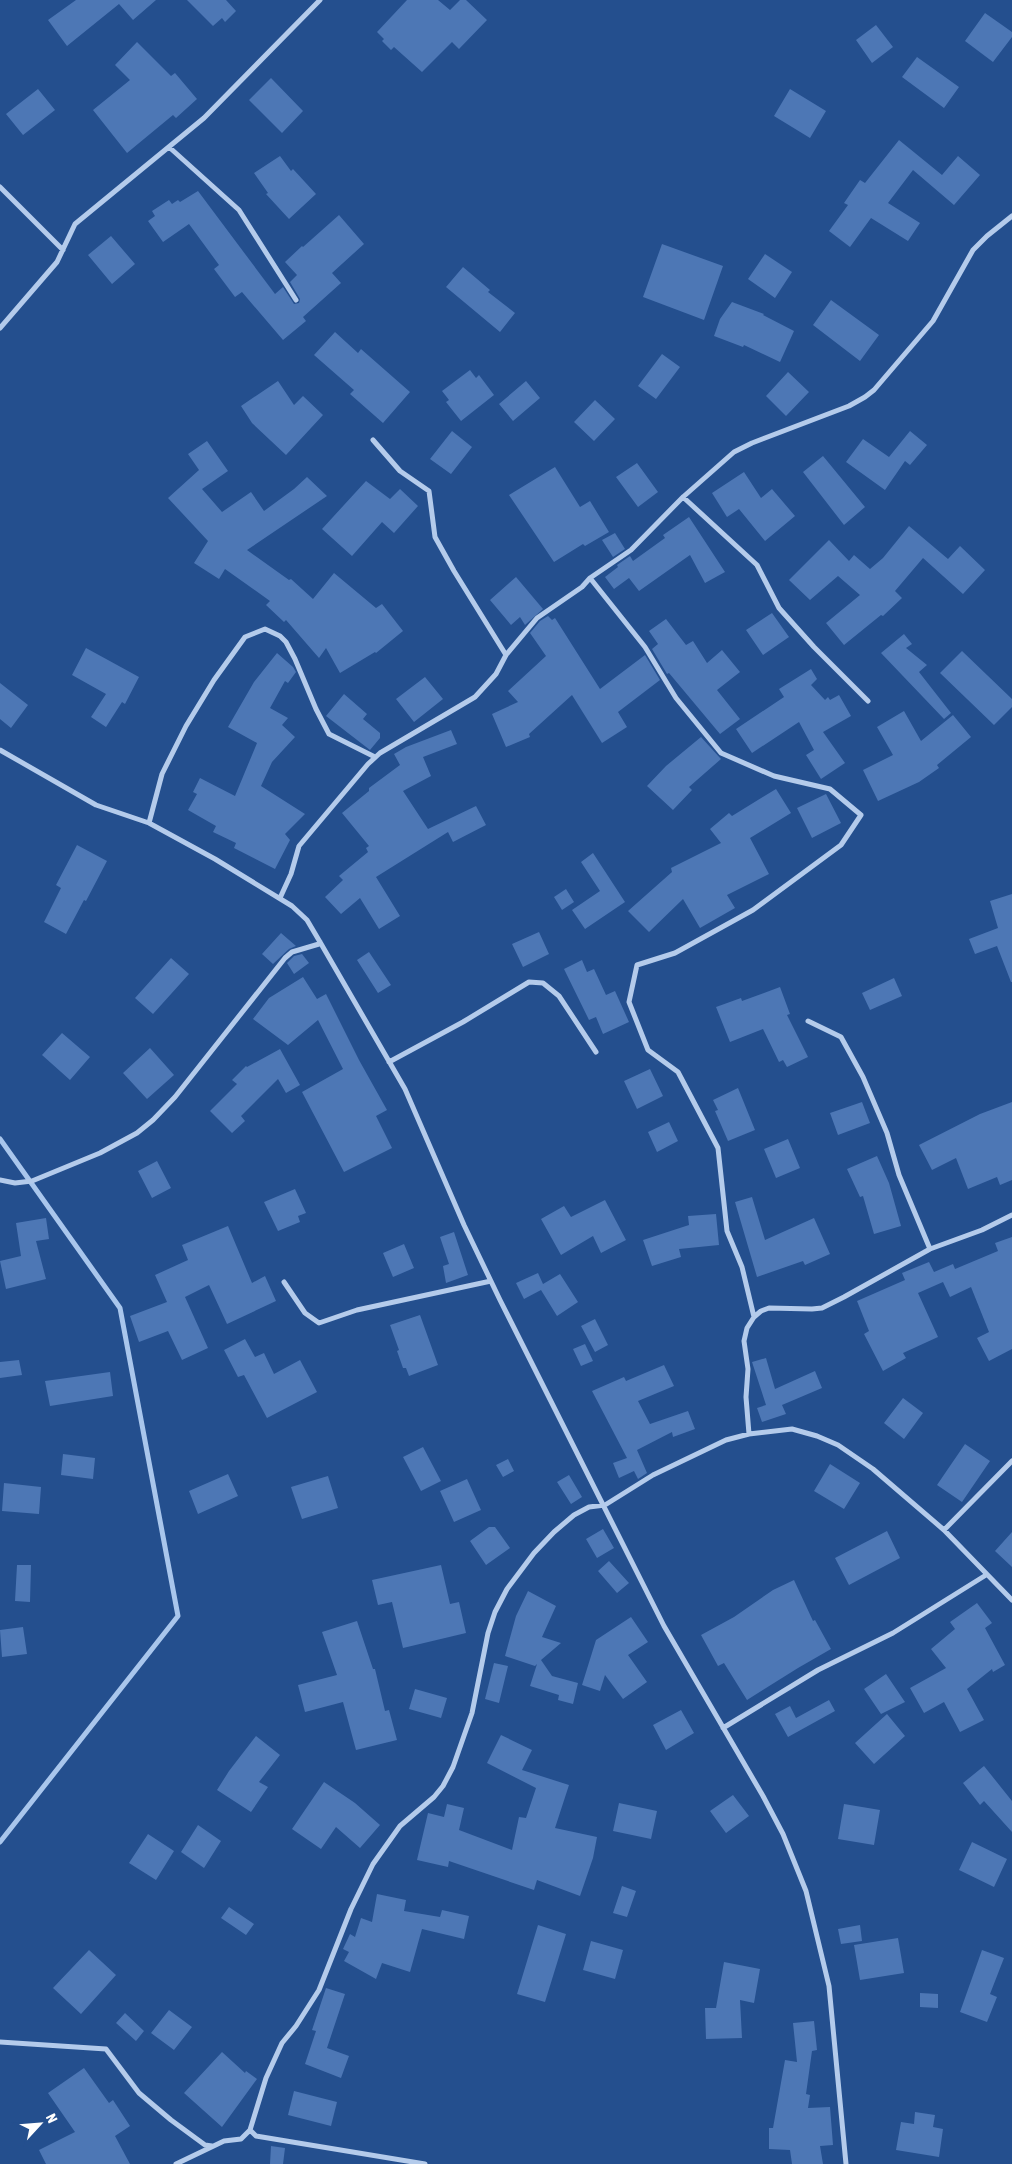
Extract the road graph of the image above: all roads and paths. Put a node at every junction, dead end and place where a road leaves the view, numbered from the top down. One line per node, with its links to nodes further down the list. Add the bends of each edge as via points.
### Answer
1 (320, 0): 2 (street, via 204,118)
2 (169, 147): 5 (street, via 75,224); 6 (street, via 239,210)
3 (0, 187): 5 (street)
4 (1012, 216): 9 (street, via 974,250 933,321 869,394 849,406 742,447 726,457)
5 (63, 250): 7 (street, via 57,262)
6 (296, 300)
7 (0, 328)
8 (373, 440): 11 (street, via 400,471 429,491 435,537)
9 (683, 497): 10 (street, via 631,550); 12 (street, via 757,565 779,608)
10 (590, 578): 11 (street, via 537,618); 26 (street, via 644,647 676,698 720,752 774,776 830,789 861,815 842,845 753,910 675,954 636,965 629,1002 648,1050 678,1072 718,1148 727,1231 742,1267)
11 (506, 655): 14 (street, via 496,674 475,697)
12 (868, 701)
13 (0, 750): 15 (street, via 96,805)
14 (376, 757): 15 (street, via 329,734 286,642 265,629 245,637 186,726 162,774); 16 (street, via 300,846)
15 (149, 823): 16 (street)
16 (280, 898): 17 (street, via 307,920)
17 (320, 942): 20 (street); 21 (street, via 292,952 285,958 175,1097 137,1133 100,1153 32,1181 15,1183)
18 (808, 1021): 23 (street, via 841,1037 863,1077)
19 (596, 1052): 20 (street, via 559,996 543,983 529,982)
20 (390, 1062): 24 (street)
21 (0, 1180)
22 (1012, 1215): 23 (street)
23 (930, 1249): 26 (street, via 822,1308 769,1308)
24 (491, 1281): 25 (street, via 358,1310 319,1323 304,1313); 29 (street, via 573,1448)
25 (284, 1282)
26 (754, 1317): 27 (street, via 744,1341)
27 (749, 1434): 29 (street, via 726,1440 688,1457); 30 (street, via 792,1429 838,1445 873,1469)
28 (1012, 1461): 30 (street)
29 (605, 1505): 33 (street, via 664,1626); 35 (street, via 590,1507 574,1515 534,1552 506,1589 488,1633 472,1713 453,1767 434,1798 400,1826 374,1864 351,1908 318,1990 282,2043 266,2078)
30 (944, 1530): 31 (street)
31 (986, 1575): 32 (street); 33 (street, via 893,1633 818,1670)
32 (1012, 1600)
33 (723, 1728): 39 (street, via 783,1834 806,1891 829,1986)
34 (0, 2042): 36 (street, via 106,2049 139,2093 205,2145)
35 (250, 2130): 36 (street, via 241,2140); 38 (street, via 256,2136)
36 (212, 2146): 37 (street)
37 (176, 2164)
38 (425, 2164)
39 (846, 2164)

